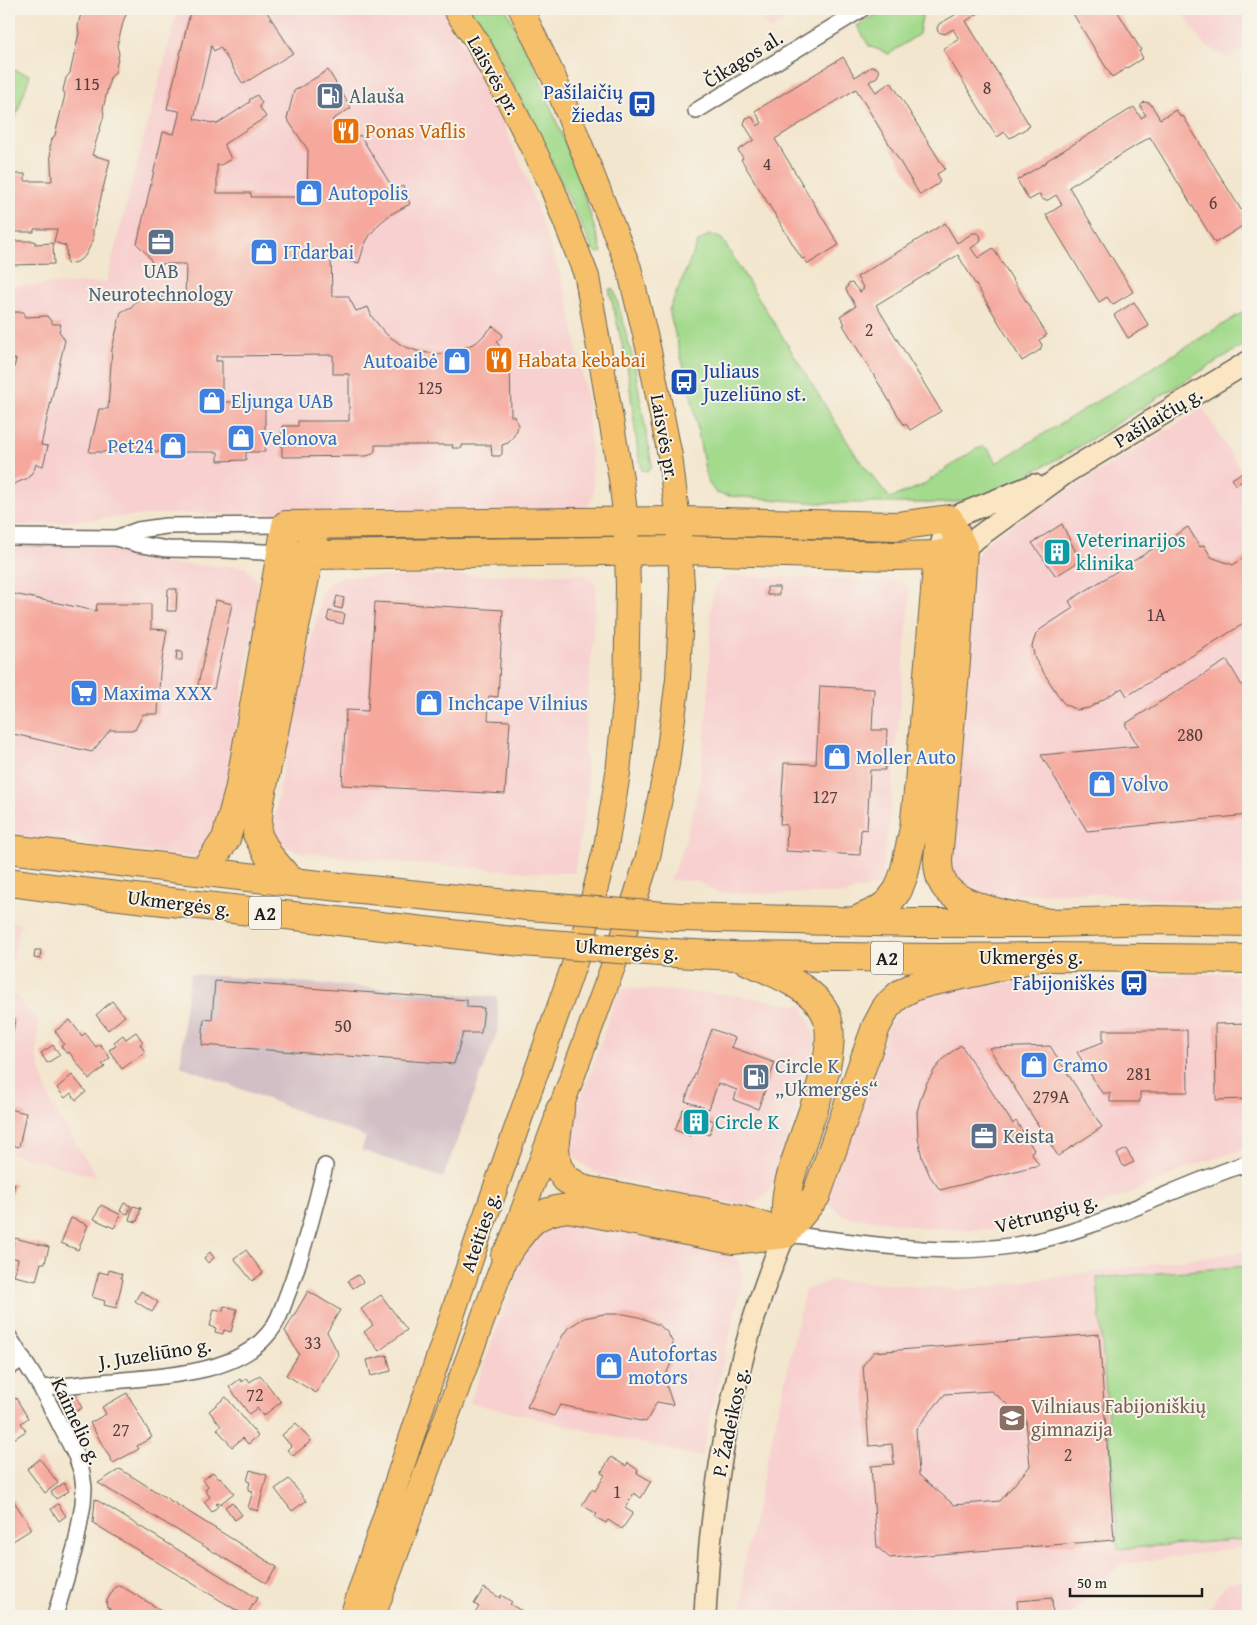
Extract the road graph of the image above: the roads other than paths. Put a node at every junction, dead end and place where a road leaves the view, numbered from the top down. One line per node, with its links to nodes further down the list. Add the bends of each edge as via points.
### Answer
1 (455, 9): 9 (main road, Laisvės pr., via 490,66 546,174 587,277)
2 (521, 9): 8 (main road, Laisvės pr., via 554,78 628,268 668,446)
3 (862, 9): 4 (street, Čikagos al.)
4 (696, 111)
5 (1248, 362): 6 (street, Pašilaičių g.)
6 (1067, 472): 7 (street, Pašilaičių g.); 16 (street, Pašilaičių g.)
7 (949, 519): 8 (highway, via 897,526); 16 (highway)
8 (678, 520): 9 (highway); 14 (main road, Laisvės pr.)
9 (626, 522): 10 (highway); 15 (main road, Laisvės pr.)
10 (315, 524): 11 (highway); 18 (highway)
11 (286, 525): 13 (street, via 166,526 138,530); 17 (highway)
12 (9, 538): 13 (street)
13 (116, 538): 17 (street, via 167,549)
14 (680, 550): 15 (highway); 16 (highway, via 895,556); 21 (main road, Laisvės pr., via 682,586 678,678)
15 (627, 551): 18 (highway); 19 (main road, Laisvės pr., via 626,693)
16 (951, 551): 25 (highway, via 914,828 904,874 898,890 888,902 864,918); 27 (highway, via 957,652 938,873 945,886 966,902)
17 (282, 553): 18 (highway); 22 (highway, via 239,791 226,839)
18 (310, 555): 24 (highway, via 259,806 257,834 269,856)
19 (606, 847): 41 (main road, Ateities g., via 582,942 480,1232)
20 (9, 849): 22 (highway, Ukmergės g. / A2)
21 (648, 857): 31 (main road, Ateities g., via 618,953)
22 (203, 872): 24 (highway, Ukmergės g. / A2)
23 (9, 882): 28 (highway, Ukmergės g. / A2, bridge, via 522,942)
24 (291, 882): 25 (highway, Ukmergės g. / A2, bridge, via 528,906 679,917)
25 (851, 922): 27 (highway, Ukmergės g. / A2)
26 (1248, 922): 27 (highway, Ukmergės g. / A2)
27 (1049, 923)
28 (735, 956): 29 (highway, Ukmergės g. / A2); 34 (highway, via 785,978 806,992 819,1002 828,1023 827,1063 788,1188)
29 (1038, 957): 30 (highway, Ukmergės g. / A2); 34 (highway, via 929,982 900,994 887,1006 876,1027 816,1196)
30 (1248, 960)
31 (560, 1110): 34 (highway, via 555,1148 557,1166 566,1179 585,1190 742,1220); 35 (main road, Ateities g.)
32 (1248, 1163): 34 (street, Vėtrungių g., via 1070,1232 1016,1245 962,1251 922,1250)
33 (325, 1166): 39 (street, J. Juzeliūno g., via 304,1251 283,1307 269,1334 258,1344 245,1354 194,1371)
34 (785, 1234): 35 (highway, via 734,1240 568,1208 541,1214 524,1229); 43 (street, P. Žadeikos g., via 769,1272 733,1393 718,1468)
35 (505, 1256): 42 (main road, Ateities g.)
36 (9, 1337): 37 (street, Kaimelio g.)
37 (23, 1358): 38 (street); 39 (street, Kaimelio g.)
38 (9, 1368)
39 (41, 1388): 40 (street, Kaimelio g., via 76,1456 84,1488 76,1544)
40 (55, 1616)
41 (352, 1616)
42 (373, 1616)
43 (705, 1616)

